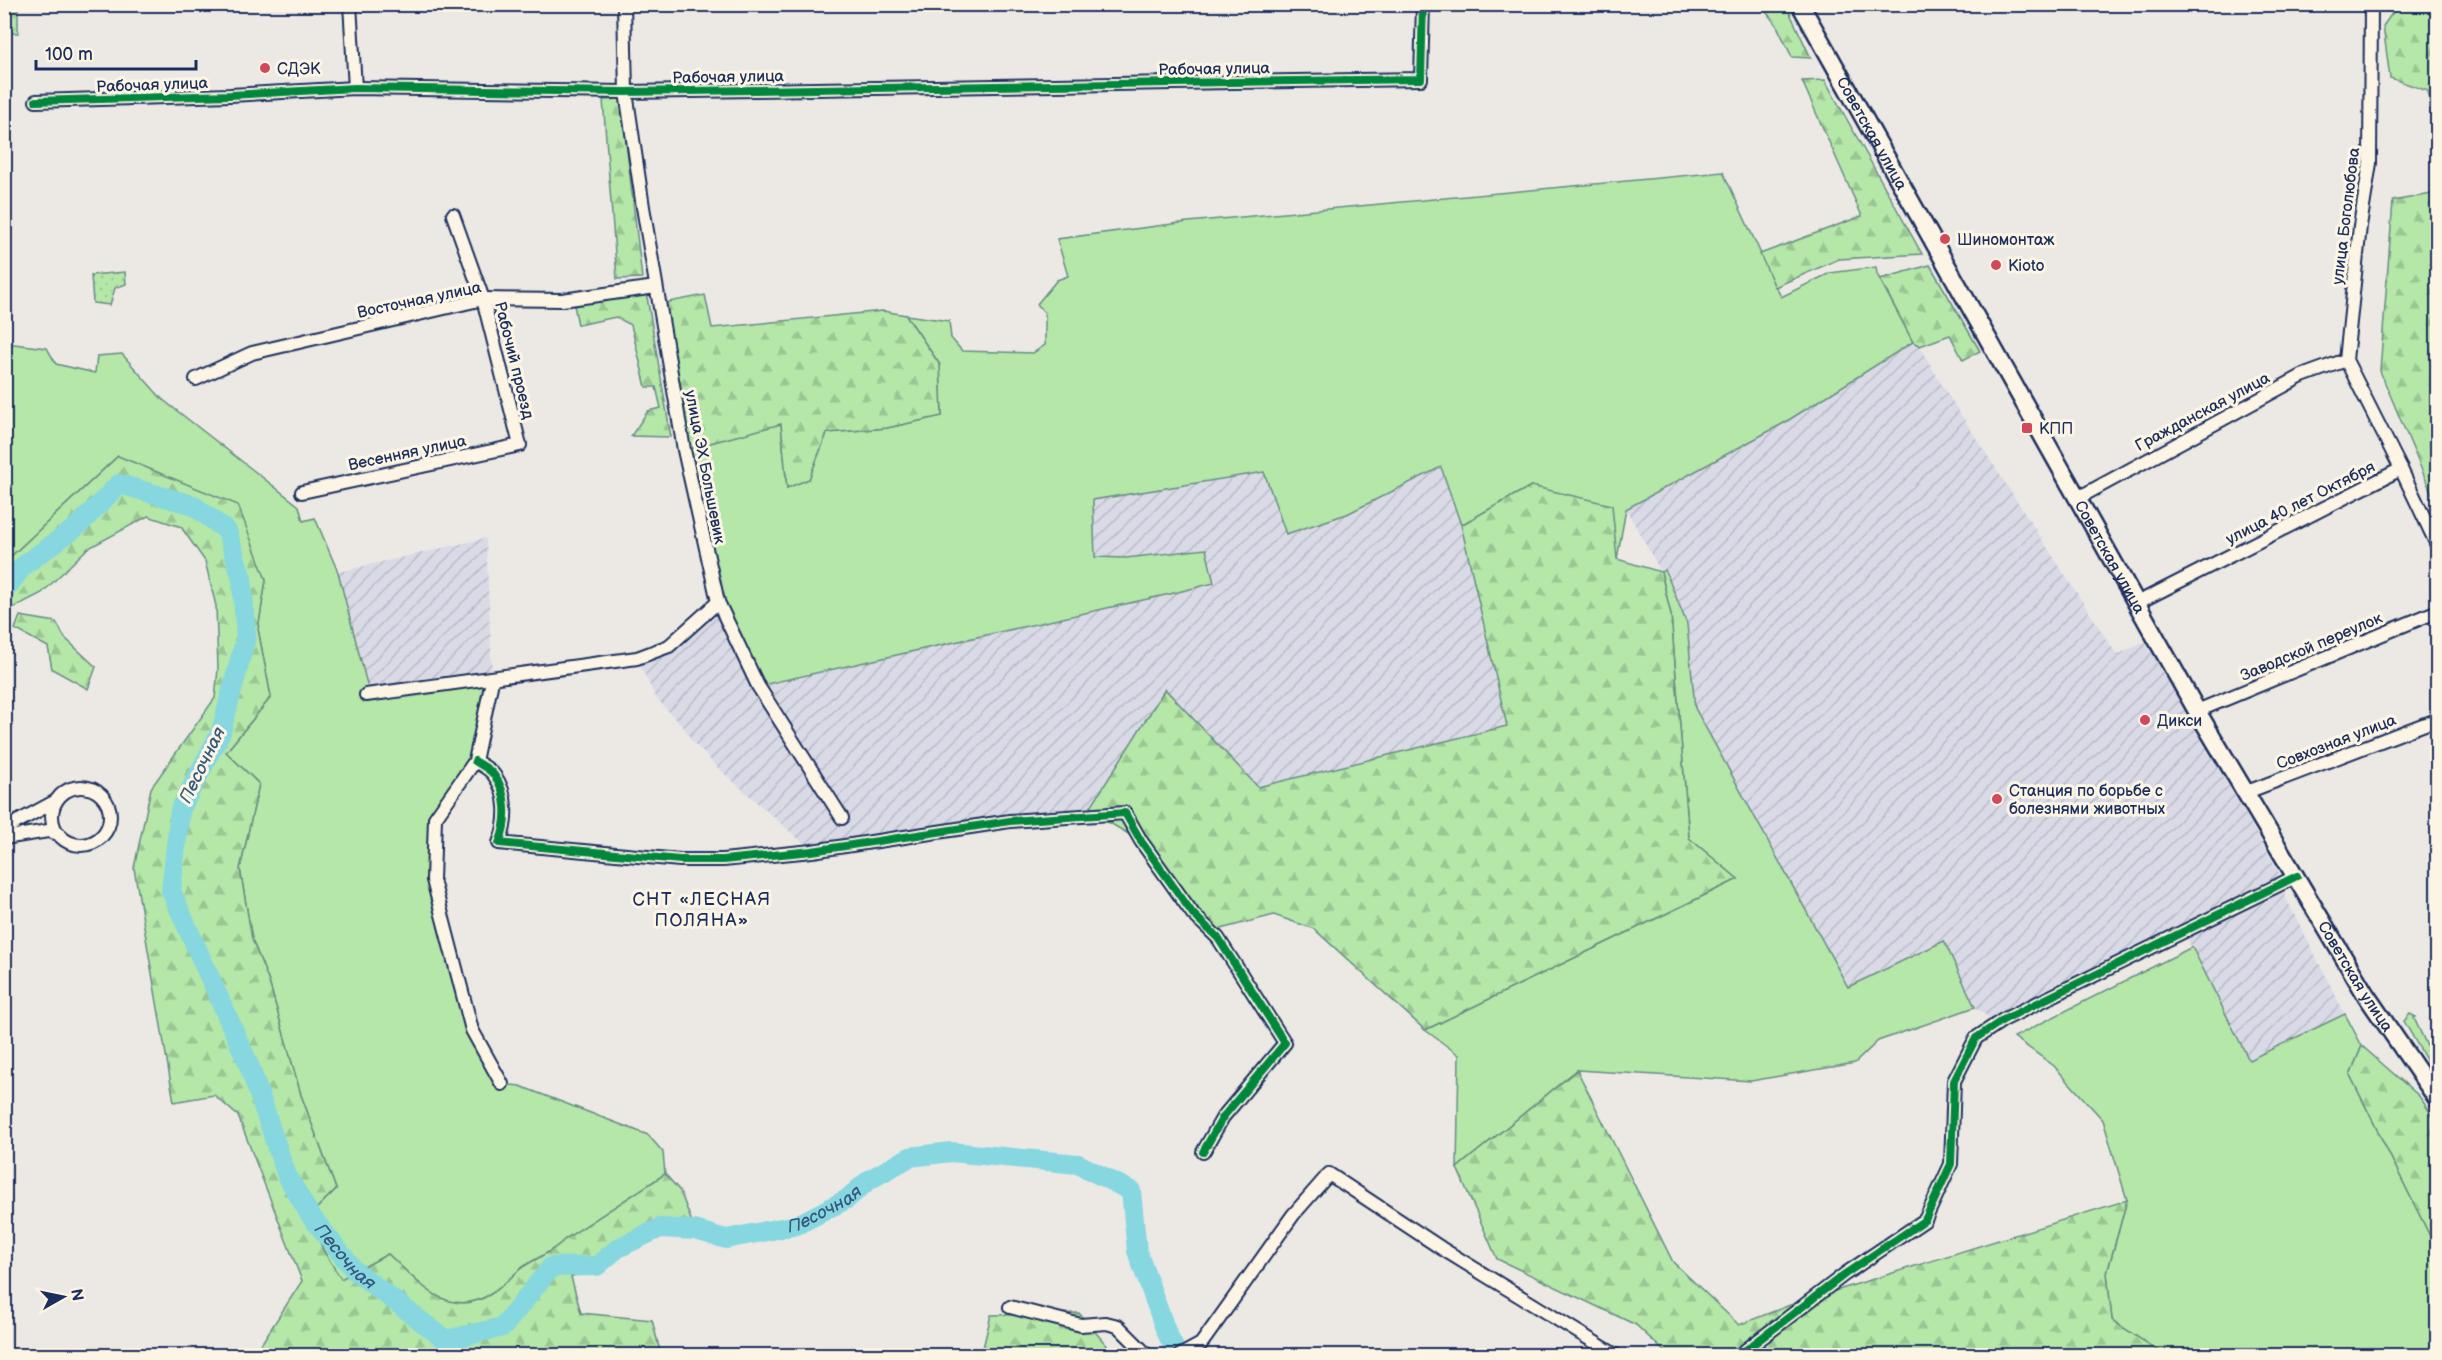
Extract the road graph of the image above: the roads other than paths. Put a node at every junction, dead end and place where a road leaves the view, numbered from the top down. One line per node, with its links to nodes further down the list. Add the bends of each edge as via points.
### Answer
1 (350, 4): 6 (street)
2 (624, 4): 7 (street, улица ЭХ Большевик)
3 (1423, 4): 7 (street, Рабочая улица, via 1421,79)
4 (1800, 4): 17 (main road, Советская улица)
5 (2371, 4): 12 (street, улица Боголюбова, via 2370,163)
6 (355, 88): 7 (street, Рабочая улица); 8 (street, Рабочая улица)
7 (626, 92): 10 (street, улица ЭХ Большевик)
8 (36, 101)
9 (453, 215): 11 (street, Рабочий проезд)
10 (656, 287): 11 (street, Восточная улица, via 562,300); 19 (street, улица ЭХ Большевик, via 684,450)
11 (483, 299): 13 (street, Восточная улица, via 252,353); 14 (street, Рабочий проезд)
12 (2346, 360): 15 (street, улица 40 лет Октября); 17 (street, Гражданская улица, via 2302,376)
13 (196, 379)
14 (520, 445): 16 (street, Весенняя улица)
15 (2401, 469): 18 (street); 20 (street, улица 40 лет Октября)
16 (302, 492)
17 (2078, 498): 20 (main road, Советская улица)
18 (2438, 547)
19 (718, 602): 23 (street, via 669,646 637,657); 29 (street, улица ЭХ Большевик, via 758,686)
20 (2137, 603): 24 (main road, Советская улица)
21 (2438, 611): 24 (street, Заводской переулок)
22 (492, 681): 26 (street)
23 (366, 695)
24 (2197, 711): 27 (main road, Советская улица)
25 (2438, 720): 27 (street, Совхозная улица)
26 (475, 761): 34 (street, via 435,818 433,880 472,1030); 36 (street, via 493,773 505,793 504,832 499,843 680,860 801,853 1010,820 1125,813 1193,914 1218,938 1285,1043 1223,1116)
27 (2247, 792): 33 (main road, Советская улица)
28 (56, 801): 30 (street); 31 (street, via 52,818); 31 (street, via 66,791 83,787 100,794 110,811 107,829 93,842 75,844)
29 (842, 818)
30 (4, 829)
31 (58, 834): 32 (street, via 48,831)
32 (4, 838)
33 (2297, 876): 35 (main road, Советская улица, via 2366,995); 41 (street, via 2003,1020 1976,1038 1954,1081 1951,1164 1925,1220 1845,1274)
34 (502, 1084)
35 (2438, 1100)
36 (1203, 1152)
37 (1010, 1307): 39 (street, via 1080,1325 1118,1326)
38 (1184, 1354): 40 (street, via 1202,1344 1293,1215 1329,1174)
39 (1148, 1356)
40 (1617, 1356)
41 (1738, 1356)

